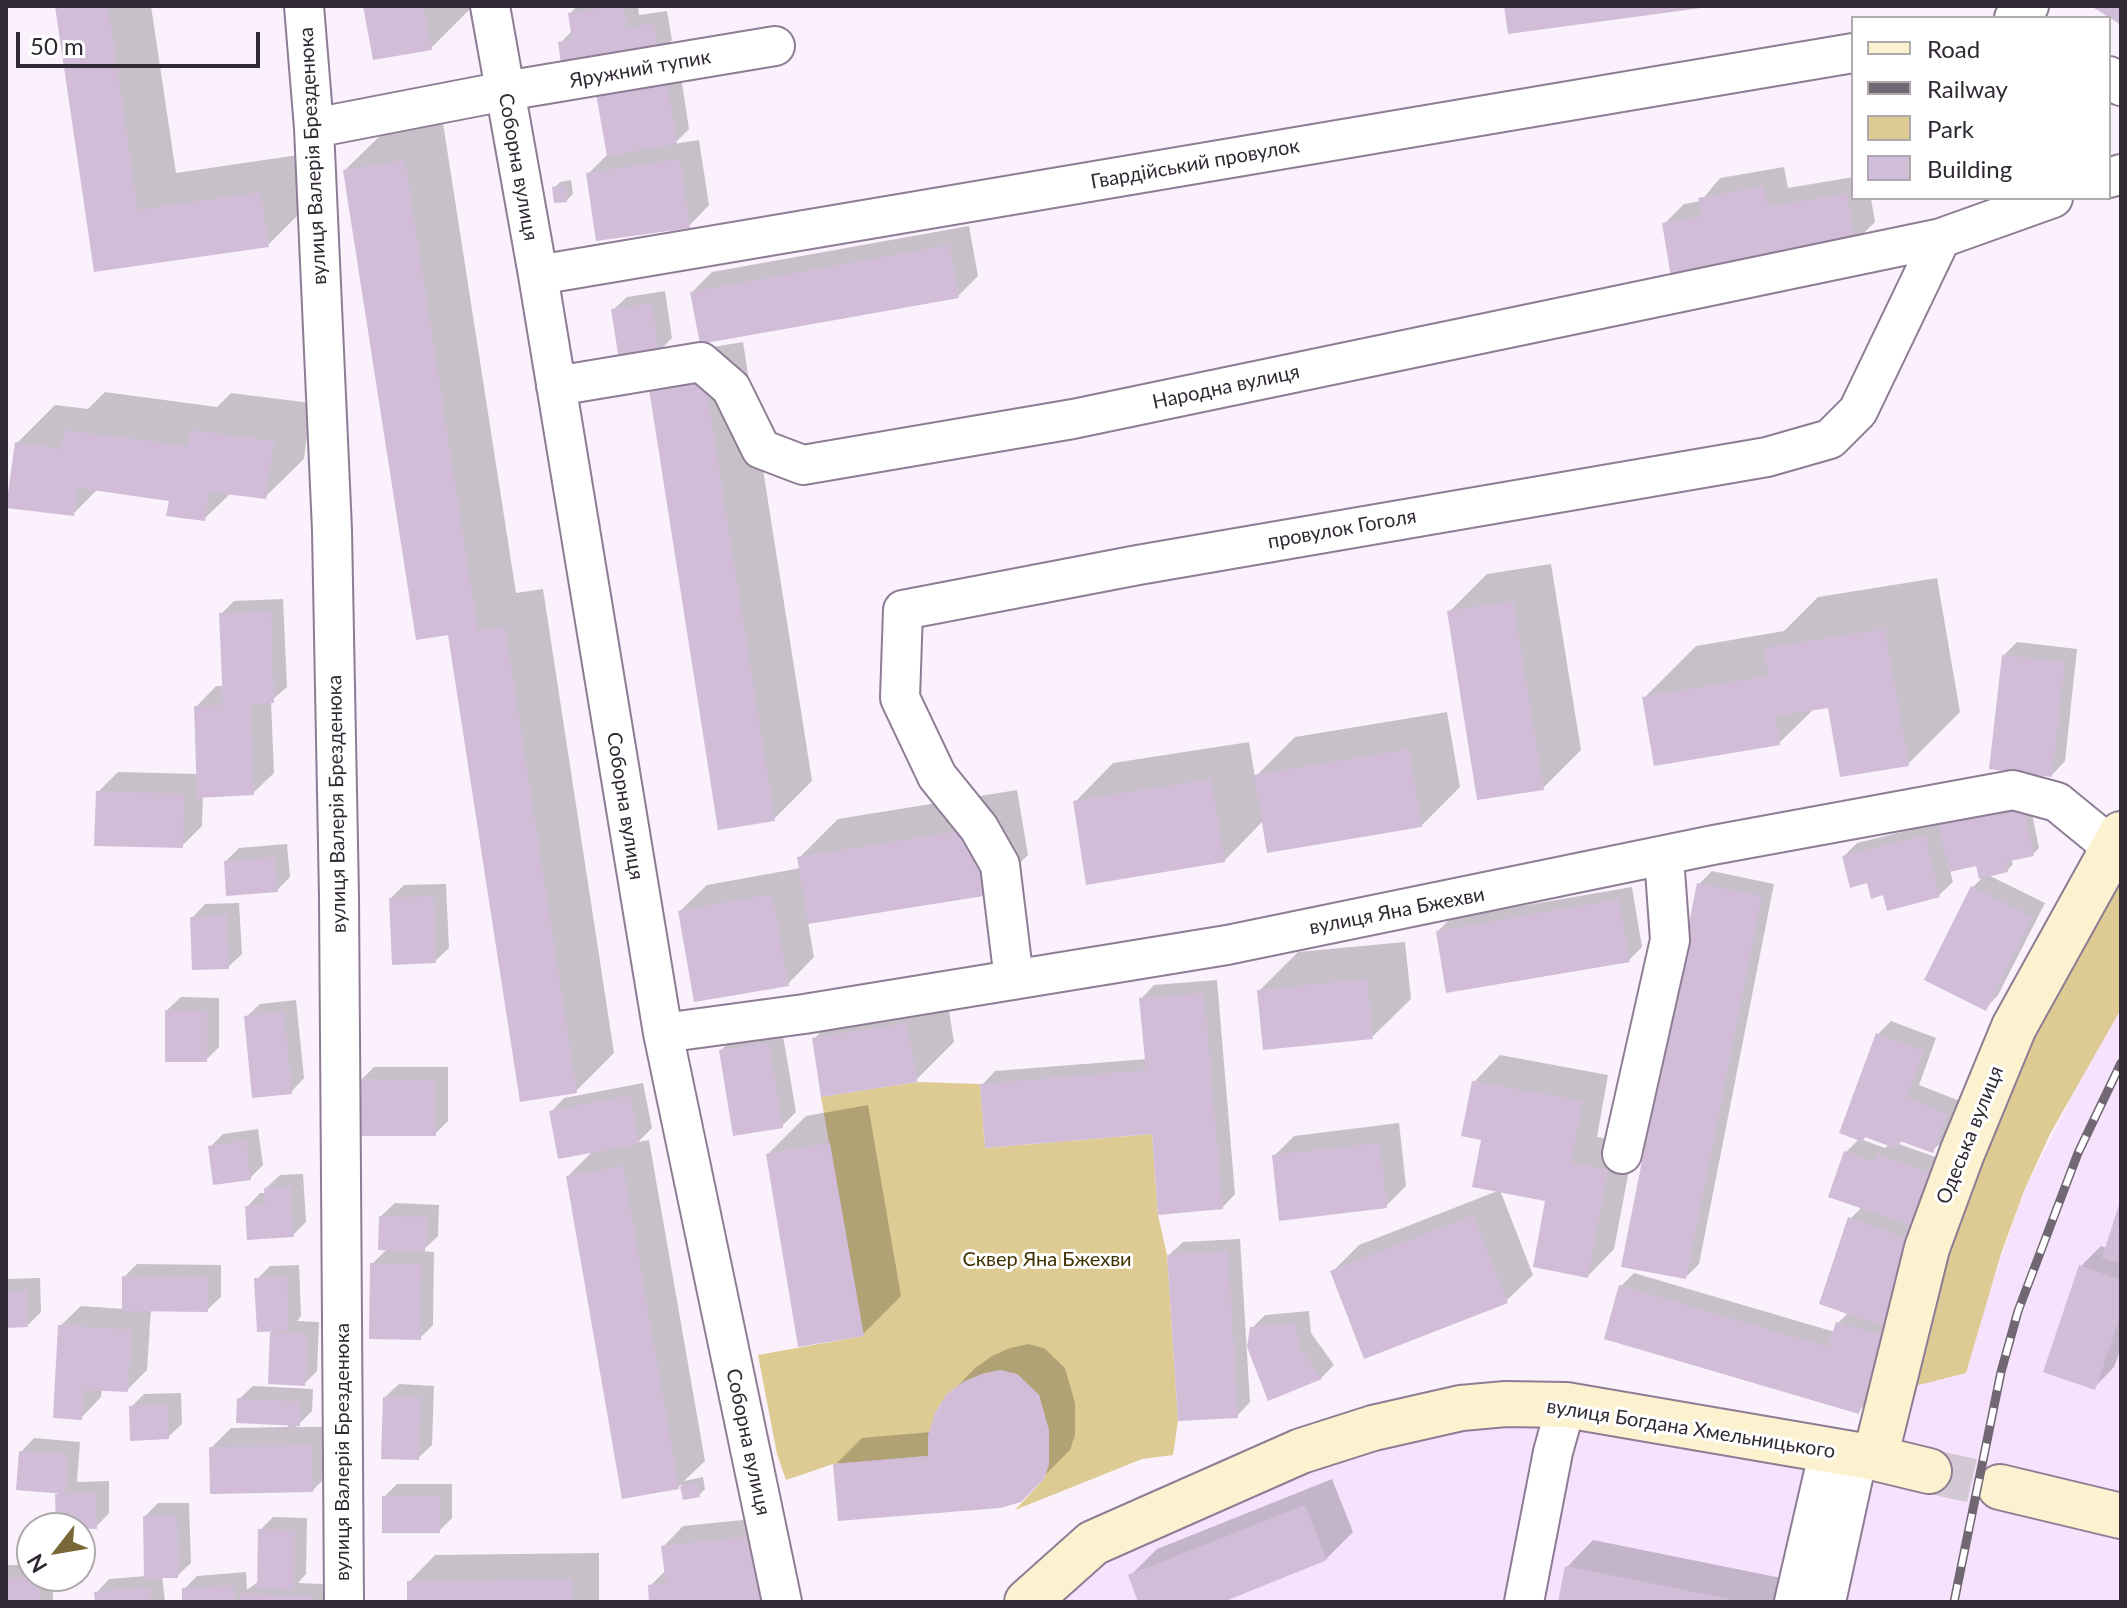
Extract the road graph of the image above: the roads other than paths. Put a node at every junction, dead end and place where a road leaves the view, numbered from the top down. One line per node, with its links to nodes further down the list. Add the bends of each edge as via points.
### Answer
1 (304, 6): 6 (street, вулиця Валерія Брезденюка)
2 (490, 6): 5 (street, Соборна вулиця)
3 (775, 46): 5 (street, Яружний тупик)
4 (1851, 53): 9 (street, Гвардійський провулок)
5 (505, 91): 6 (street, Яружний тупик); 9 (street, Соборна вулиця)
6 (314, 128): 22 (street, вулиця Валерія Брезденюка, via 332,546)
7 (2047, 200): 8 (street)
8 (1941, 238): 10 (street, Народна вулиця, via 1073,419 803,465 761,449 731,388 701,362); 13 (street, провулок Гоголя, via 1858,411 1830,439 1767,457 903,610 900,698 937,776 979,828 1000,865)
9 (538, 275): 10 (street, Соборна вулиця)
10 (556, 386): 14 (street, Соборна вулиця)
11 (2117, 841): 12 (street, вулиця Яна Бжехви, via 2057,802 2013,790); 17 (street, Одеська вулиця, via 2014,1027 1962,1153)
12 (1664, 857): 13 (street, вулиця Яна Бжехви, via 1227,945); 15 (street, via 1670,940)
13 (1014, 980): 14 (street, вулиця Яна Бжехви)
14 (663, 1033): 23 (street, Соборна вулиця)
15 (1622, 1154)
16 (1566, 1405): 17 (street, вулиця Богдана Хмельницького); 21 (street, вулиця Богдана Хмельницького, via 1461,1408 1301,1451 1093,1543); 24 (street)
17 (1854, 1455): 18 (street, вулиця Богдана Хмельницького); 25 (street); 26 (street)
18 (1929, 1471)
19 (2000, 1487): 20 (street)
20 (2121, 1516)
21 (1030, 1601)
22 (344, 1602)
23 (782, 1602)
24 (1524, 1602)
25 (1794, 1602)
26 (1826, 1602)

